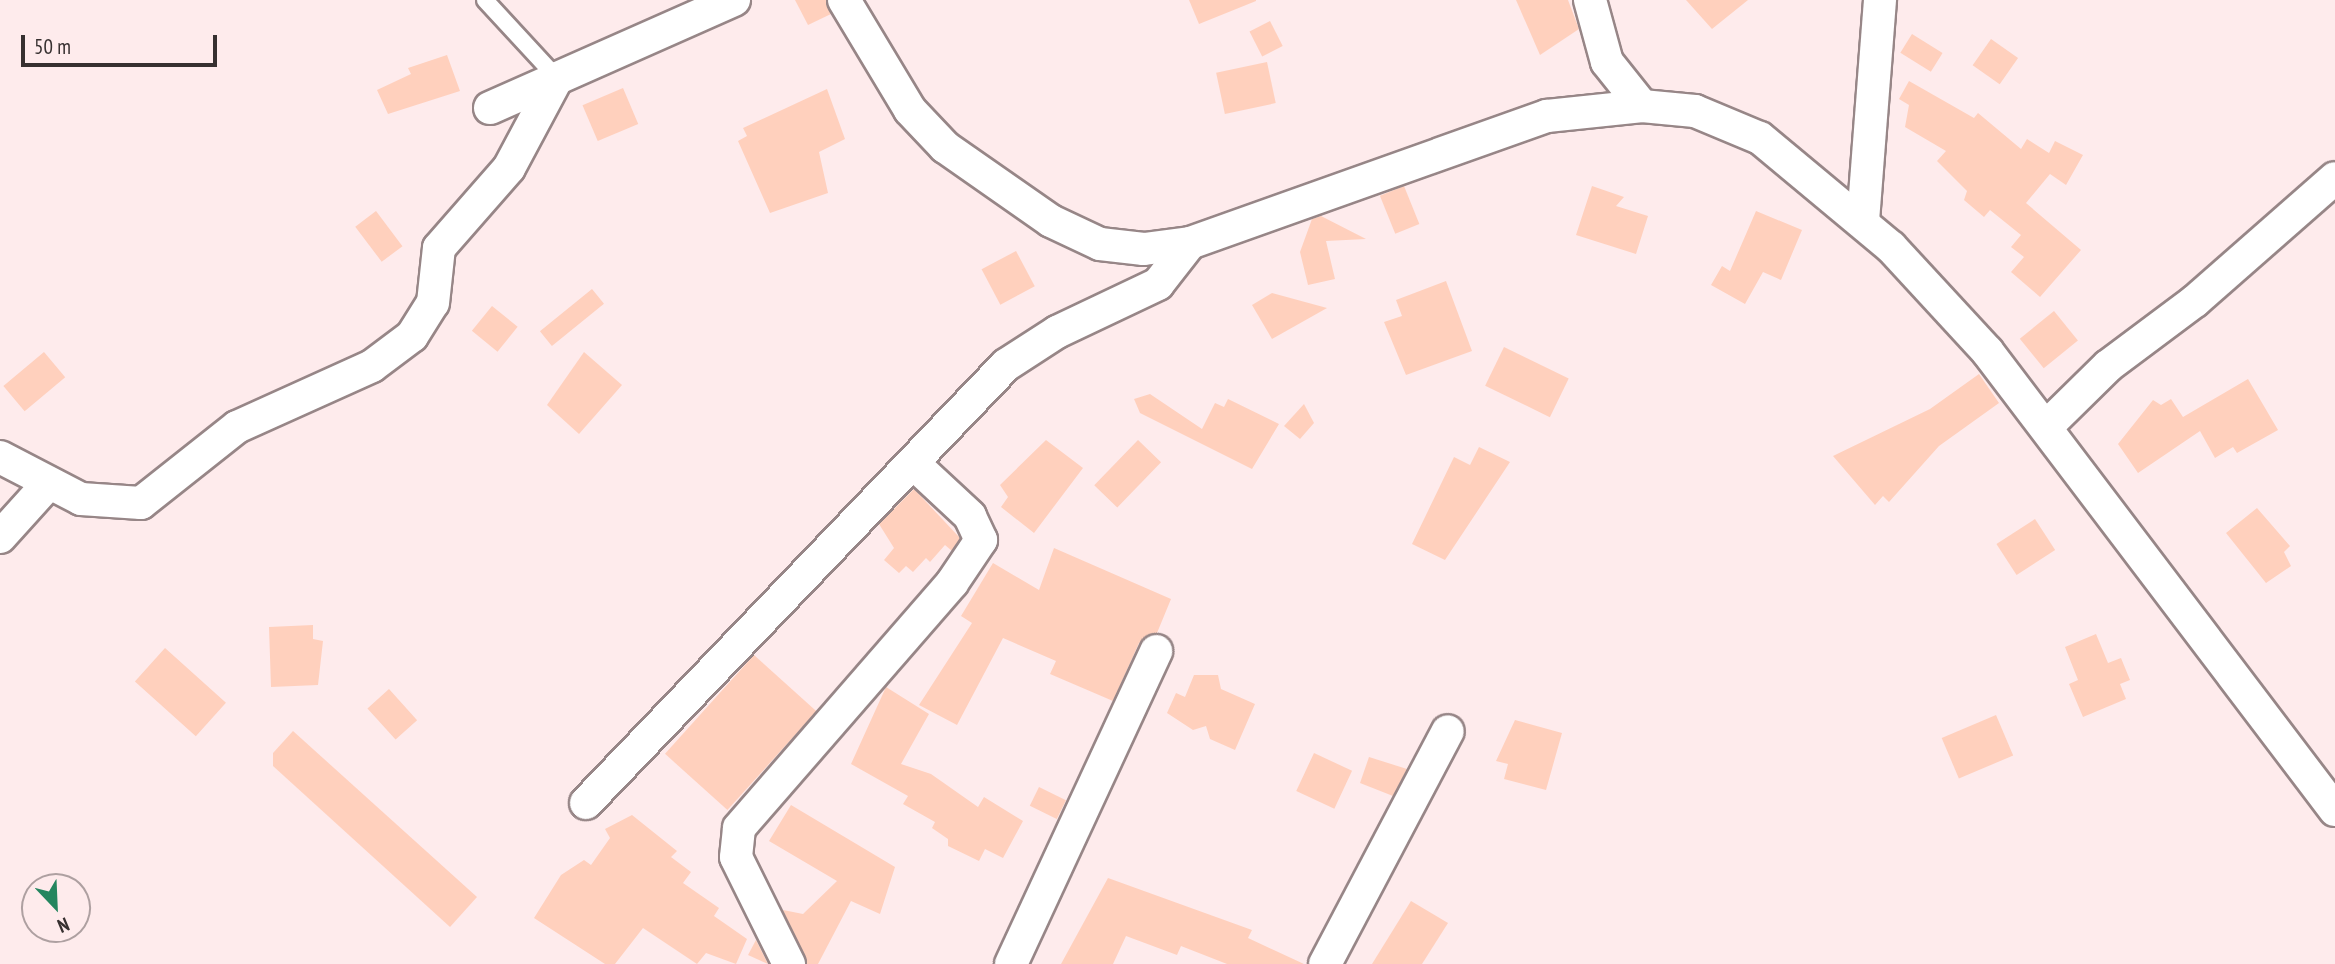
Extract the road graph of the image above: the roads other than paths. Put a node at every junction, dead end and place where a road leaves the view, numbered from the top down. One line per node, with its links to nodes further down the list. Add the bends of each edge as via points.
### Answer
1 (485, 0): 6 (lane)
2 (734, 0): 6 (street)
3 (844, 0): 11 (street, via 910,110 945,147 1051,221 1100,244 1144,249)
4 (1591, 0): 7 (street, via 1607,62)
5 (1880, 0): 10 (street)
6 (557, 78): 8 (street); 15 (street, via 509,168 439,248 433,303 412,336 372,366 237,426 141,503 81,499)
7 (1642, 106): 10 (street, via 1695,111 1760,138); 11 (street, via 1547,116)
8 (490, 108)
9 (2335, 178): 12 (street, via 2195,301 2108,366)
10 (1863, 221): 12 (street, via 1987,351)
11 (1190, 243): 14 (street, via 1158,284 1040,341 1006,365)
12 (2046, 427): 20 (street)
13 (0, 457): 15 (street)
14 (913, 463): 19 (street); 21 (street, via 970,516 981,540 952,583 739,828 736,857)
15 (47, 485): 16 (street)
16 (0, 537)
17 (1156, 651): 22 (street)
18 (1448, 731): 23 (street)
19 (586, 803)
20 (2335, 810)
21 (789, 964)
22 (1011, 964)
23 (1325, 964)

